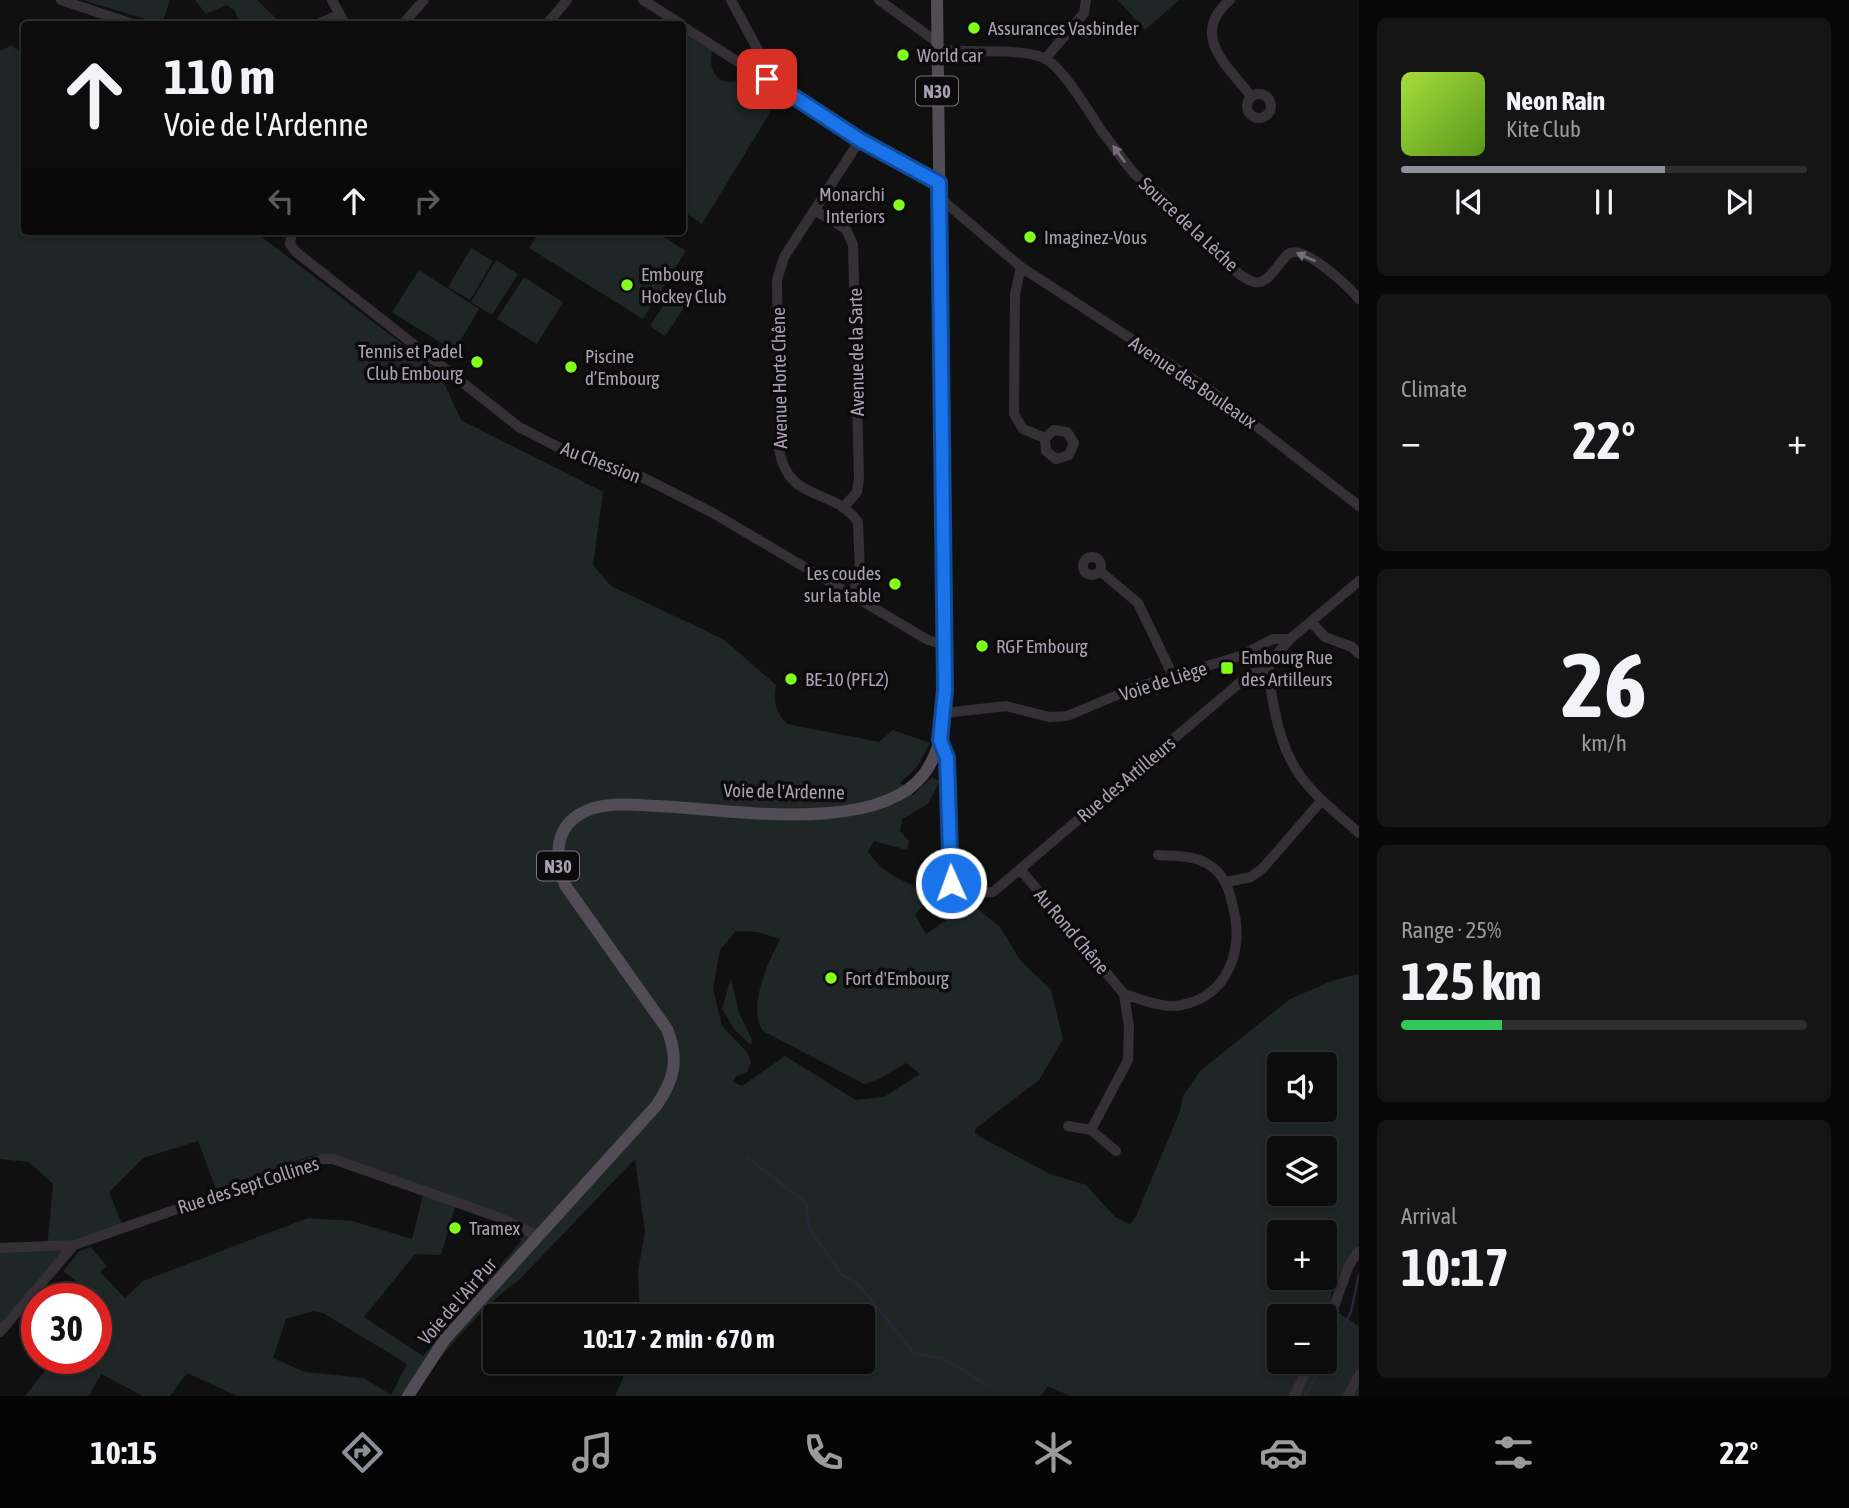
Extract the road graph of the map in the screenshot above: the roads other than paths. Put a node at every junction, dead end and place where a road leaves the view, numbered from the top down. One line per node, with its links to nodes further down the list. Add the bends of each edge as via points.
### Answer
1 (61, 0): 12 (street)
2 (332, 0): 11 (street)
3 (424, 0): 15 (street)
4 (567, 0): 16 (street)
5 (643, 0): 17 (street)
6 (731, 0): 21 (street, via 758,50)
7 (879, 0): 19 (street)
8 (937, 0): 19 (main road, Voie de l'Ardenne / N30)
9 (1086, 0): 20 (street, via 1084,13)
10 (1230, 0): 22 (street, via 1214,18 1210,36 1213,47)
11 (338, 15): 13 (street); 14 (street)
12 (124, 21)
13 (325, 21)
14 (343, 21)
15 (406, 21)
16 (550, 21)
17 (676, 21)
18 (686, 27): 21 (street)
19 (938, 46): 20 (street); 24 (main road, Voie de l'Ardenne / N30)
20 (1045, 59): 29 (street, Source de la Lèche, one-way to 20, via 1306,254 1290,253 1261,281 1254,282 1238,270 1133,173)
21 (753, 69): 23 (street)
22 (1251, 96)
23 (860, 140): 24 (street); 26 (street, Avenue Horte Chêne)
24 (939, 183): 25 (main road, Voie de l'Ardenne / N30)
25 (940, 198): 28 (street, Avenue des Bouleaux); 38 (main road, Voie de l'Ardenne / N30)
26 (814, 210): 32 (street, Avenue de la Sarte, via 846,229 853,244 859,478 857,492); 32 (street, Avenue Horte Chêne, via 779,269 779,449 782,469 797,485)
27 (291, 235): 35 (street, Au Chession, via 296,252 519,426 558,447 644,478 713,513)
28 (1021, 267): 30 (street, via 1015,293 1014,414 1023,429); 31 (street, Avenue des Bouleaux, via 1211,391)
29 (1359, 299)
30 (1045, 438)
31 (1359, 506)
32 (843, 508): 35 (street, via 858,522 860,571)
33 (1100, 571): 41 (street, via 1138,603)
34 (1359, 581): 36 (street, Voie de Liège)
35 (852, 597): 38 (street, Au Chession)
36 (1311, 622): 37 (street, Voie de Liège); 39 (street, via 1325,637)
37 (1290, 639): 40 (street, Rue des Artilleurs); 41 (street, Voie de Liège, via 1273,639 1240,656)
38 (945, 645): 42 (main road, Voie de l'Ardenne / N30)
39 (1359, 654)
40 (1269, 664): 44 (street, via 1280,740 1291,766); 47 (street, Rue des Artilleurs, via 1250,674)
41 (1173, 676): 42 (street, Voie de Liège, via 1061,717 1006,706)
42 (945, 713): 43 (main road, Voie de l'Ardenne / N30)
43 (940, 740): 49 (street, via 947,758); 55 (main road, Voie de l'Ardenne / N30, via 918,781 894,799 870,808 813,813 619,805 583,812 569,823 557,849 565,885 667,1029 674,1046 675,1070 656,1106)
44 (1322, 800): 45 (street); 48 (street, via 1264,868 1251,877)
45 (1359, 832)
46 (1158, 855): 48 (street, via 1188,856 1208,864)
47 (1020, 869): 49 (street, Rue des Artilleurs, via 993,892); 51 (street, Au Rond Chêne)
48 (1227, 882): 51 (street, via 1238,948 1227,974 1207,994 1181,1005)
49 (951, 883): 50 (street)
50 (932, 907)
51 (1124, 994): 53 (street, via 1128,1060)
52 (1068, 1126): 53 (street)
53 (1091, 1130): 54 (street)
54 (1116, 1151)
55 (540, 1236): 56 (street, Rue des Sept Collines, via 498,1217 321,1159); 63 (main road, Voie de l'Air Pur / N30, via 445,1339)
56 (74, 1245): 57 (street, Rue des Sept Collines); 60 (street)
57 (0, 1248)
58 (1359, 1251): 59 (street)
59 (1335, 1304)
60 (0, 1332)
61 (1305, 1374): 64 (street)
62 (1359, 1375): 65 (street)
63 (408, 1396)
64 (1294, 1396)
65 (1348, 1396)

